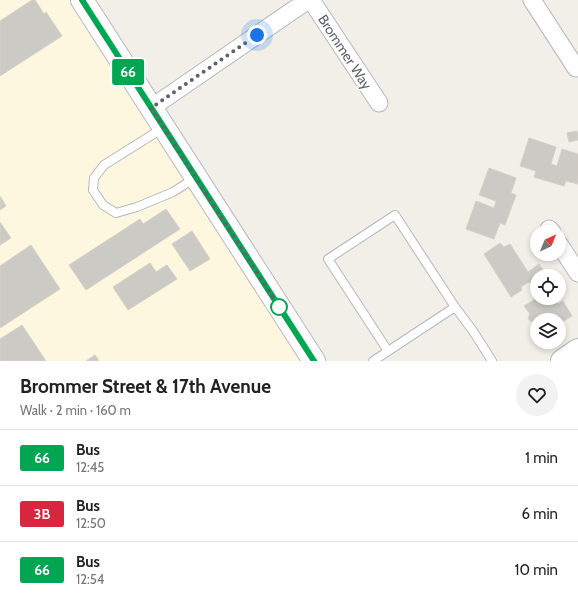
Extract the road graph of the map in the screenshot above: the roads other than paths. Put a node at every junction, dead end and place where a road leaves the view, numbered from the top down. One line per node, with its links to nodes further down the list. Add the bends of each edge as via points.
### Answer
1 (82, 0): 7 (main road)
2 (308, 0): 7 (street, Brommer Way)
3 (311, 0): 6 (street, Brommer Way)
4 (532, 0): 5 (street)
5 (576, 68)
6 (379, 103)
7 (151, 108): 8 (main road)
8 (163, 128): 9 (main road); 9 (lane, via 104,165 94,178 93,190 99,200 116,213 174,192)
9 (196, 177): 15 (main road)
10 (566, 255): 11 (street)
11 (578, 273)
12 (455, 307): 14 (lane); 14 (lane, via 395,215 328,259); 17 (lane)
13 (578, 350): 18 (main road)
14 (388, 351): 16 (lane)
15 (314, 361)
16 (373, 361)
17 (492, 361)
18 (562, 361)

